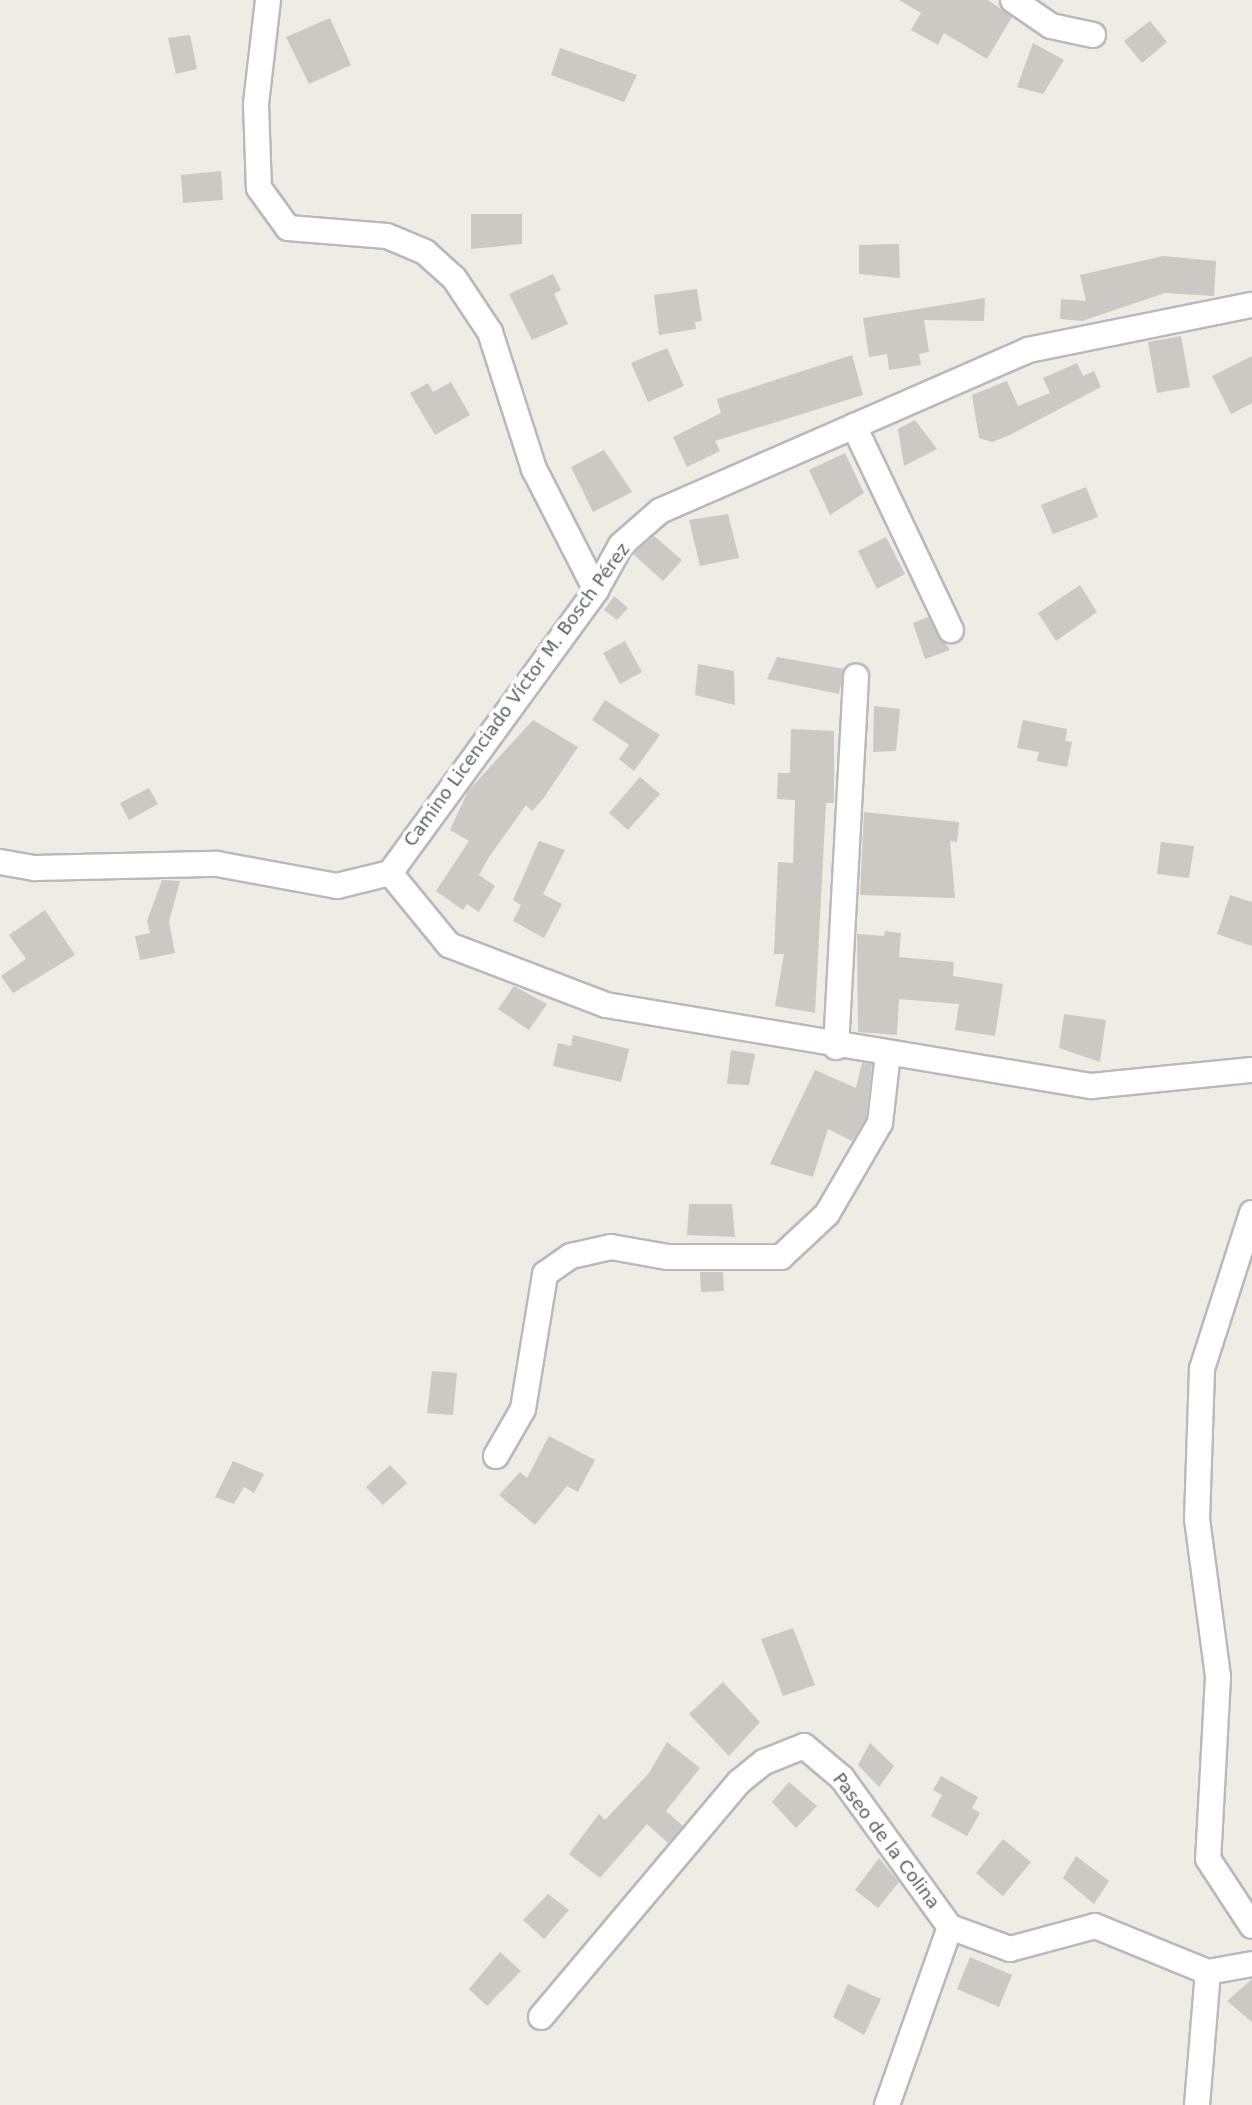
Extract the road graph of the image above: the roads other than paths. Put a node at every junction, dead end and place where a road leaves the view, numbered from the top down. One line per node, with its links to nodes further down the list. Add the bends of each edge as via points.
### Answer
1 (268, 0): 6 (street, via 256,104 260,188 288,228 387,236 425,252 454,278 490,332 534,470)
2 (1013, 0): 3 (street, via 1051,26)
3 (1093, 35)
4 (1252, 305): 5 (street, Camino Licenciado Víctor M. Bosch Pérez, via 1028,350)
5 (854, 426): 6 (street, Camino Licenciado Víctor M. Bosch Pérez, via 660,511 621,545); 7 (street)
6 (596, 590): 10 (street, Camino Licenciado Víctor M. Bosch Pérez)
7 (951, 630)
8 (856, 677): 11 (street)
9 (0, 862): 10 (street, via 35,868 217,864 337,886)
10 (390, 873): 11 (street, via 449,945 606,1005)
11 (836, 1047): 12 (street)
12 (888, 1054): 13 (street, via 1091,1086); 15 (street, via 880,1123 827,1214 781,1257 668,1257 611,1247 571,1256 545,1274 523,1409)
13 (1252, 1070)
14 (1252, 1213): 16 (street, via 1202,1369 1197,1519 1218,1677 1208,1859)
15 (496, 1456)
16 (1252, 1926)
17 (950, 1927): 19 (street, Paseo de la Colina, via 1010,1949 1095,1926); 20 (street, Paseo de la Colina, via 842,1778 804,1745 789,1748 738,1782); 21 (street)
18 (1252, 1964): 19 (street)
19 (1208, 1972): 22 (street)
20 (541, 2017)
21 (887, 2105)
22 (1197, 2105)

